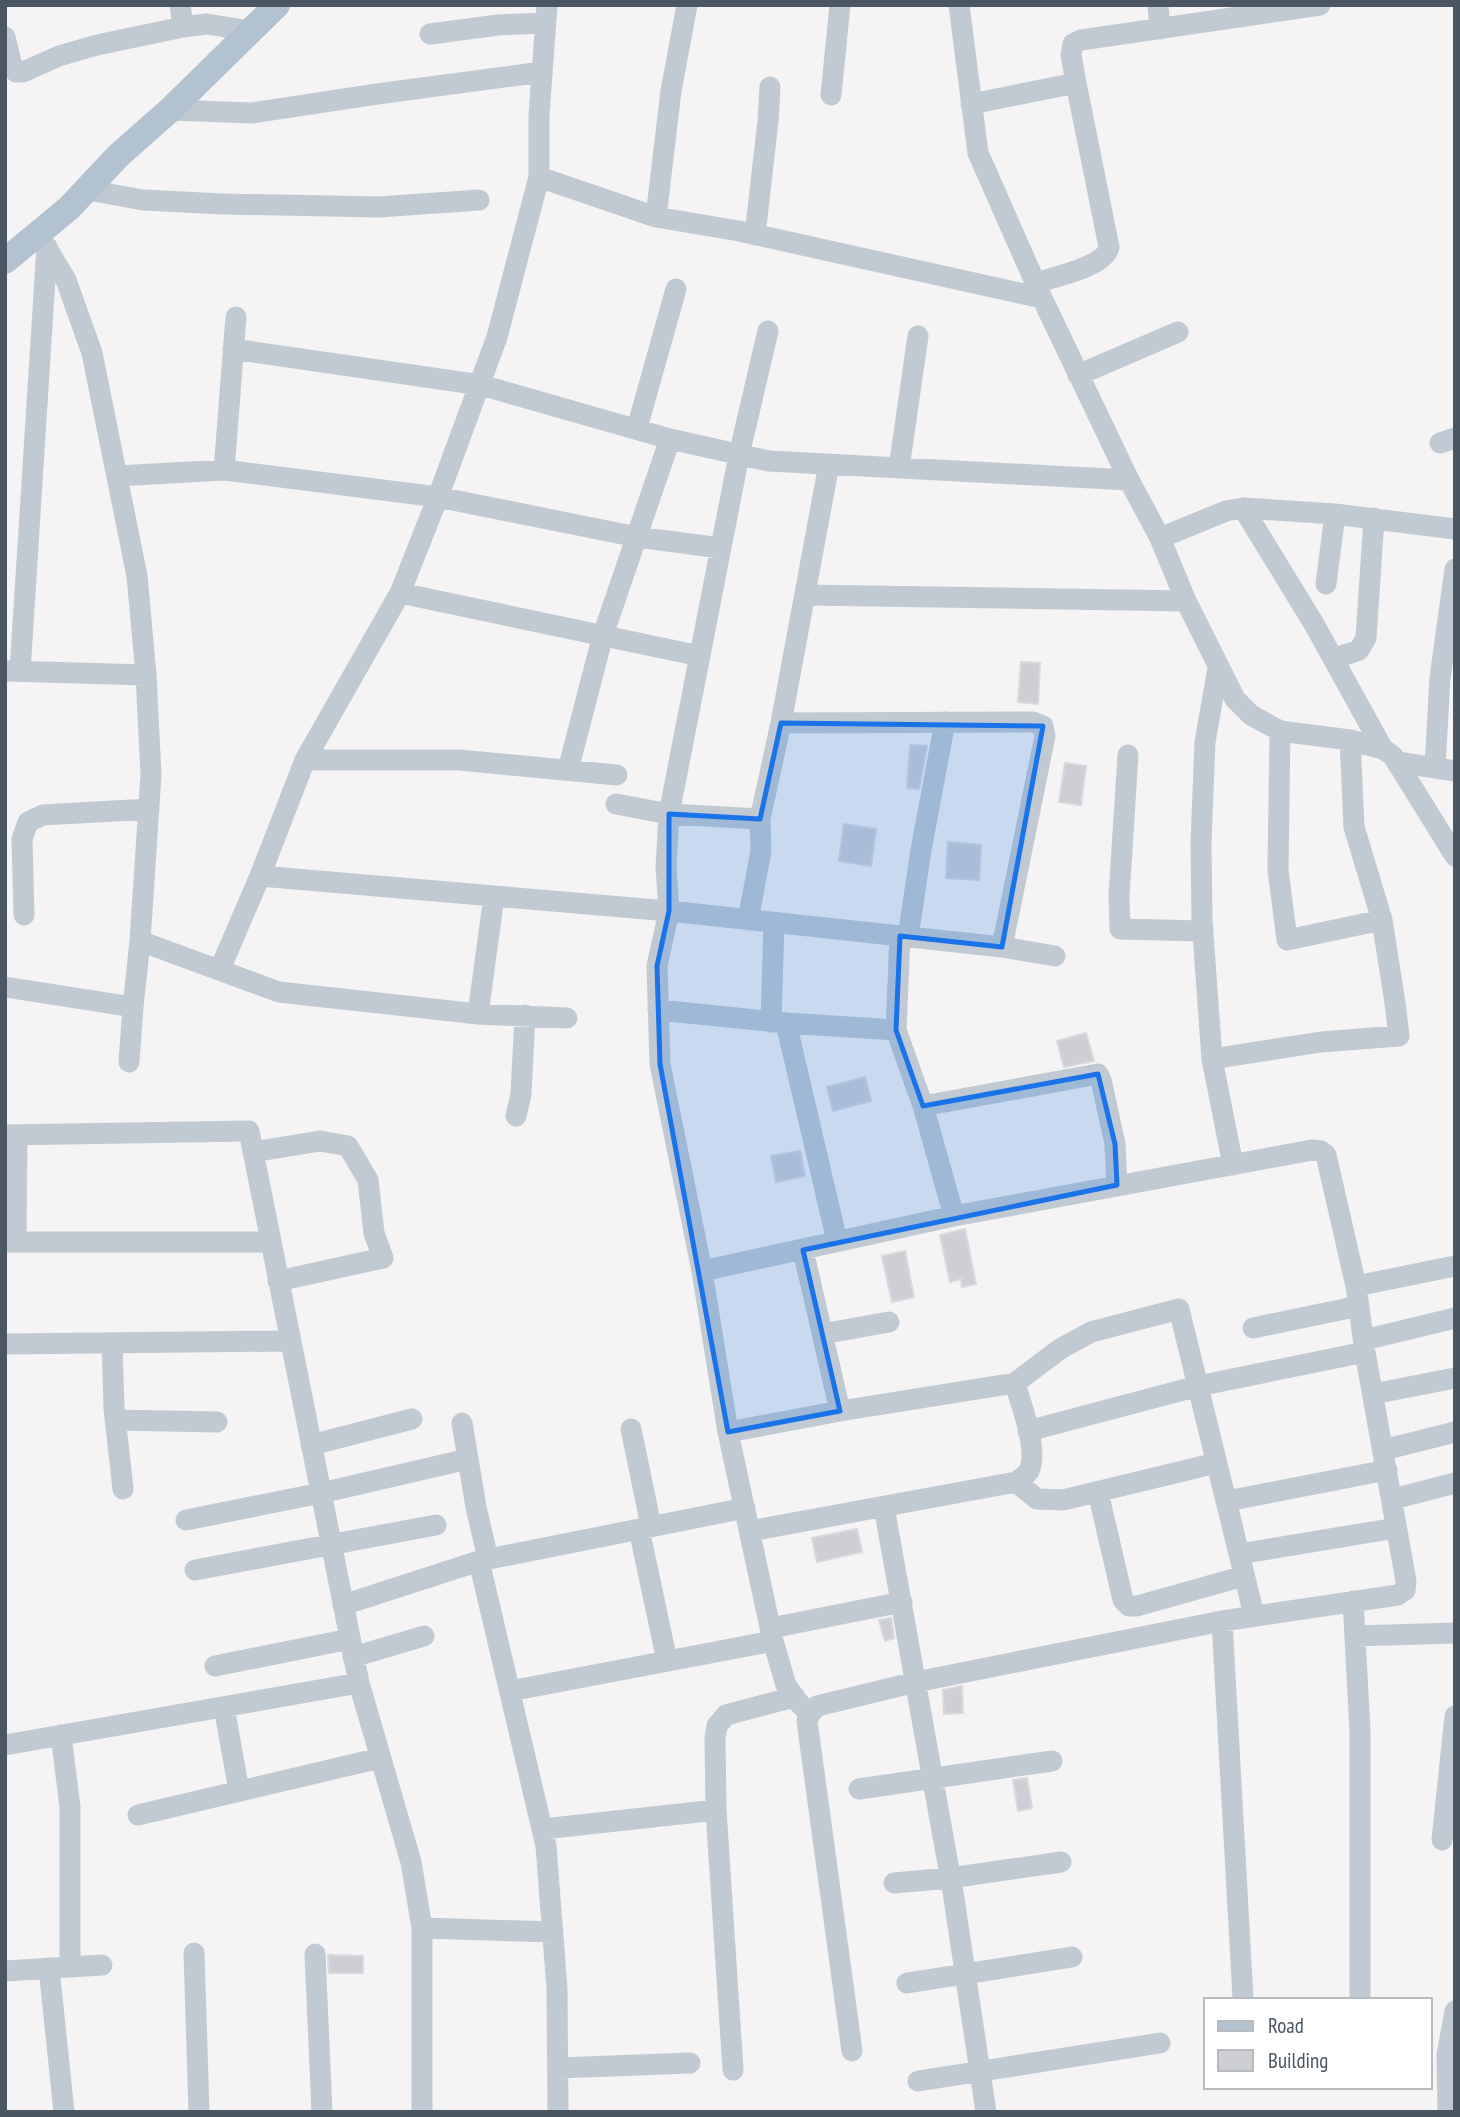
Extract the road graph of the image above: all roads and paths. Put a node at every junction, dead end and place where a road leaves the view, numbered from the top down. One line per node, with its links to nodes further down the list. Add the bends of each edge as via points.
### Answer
1 (180, 5): 9 (street)
2 (277, 5): 11 (main road)
3 (687, 5): 23 (street)
4 (840, 5): 17 (street)
5 (959, 5): 18 (street)
6 (1158, 5): 10 (street)
7 (1320, 5): 10 (street)
8 (546, 14): 12 (street); 14 (street)
9 (183, 27): 11 (street, via 207,24); 13 (street, via 72,52 23,72 12,66)
10 (1160, 29): 15 (street, via 1073,44)
11 (250, 31): 19 (main road)
12 (430, 34)
13 (5, 37)
14 (542, 72): 19 (street, via 252,113); 20 (street)
15 (1076, 83): 18 (street); 28 (street, via 1108,254)
16 (770, 87): 24 (street)
17 (831, 94)
18 (971, 104): 28 (street, via 978,153)
19 (170, 110): 21 (main road)
20 (539, 177): 23 (street); 35 (street)
21 (88, 190): 22 (street, via 143,200 223,204 379,207); 25 (main road)
22 (479, 200)
23 (656, 216): 24 (street)
24 (755, 234): 28 (street)
25 (43, 241): 26 (main road); 42 (street, via 66,280 92,353); 61 (street)
26 (5, 261)
27 (676, 289): 36 (street)
28 (1038, 290): 34 (street)
29 (236, 317): 33 (street)
30 (768, 331): 38 (street)
31 (1178, 332): 34 (street)
32 (918, 336): 40 (street)
33 (233, 349): 35 (street); 41 (street)
34 (1079, 375): 43 (street)
35 (481, 386): 36 (street); 44 (street)
36 (637, 428): 37 (street)
37 (670, 439): 38 (street); 49 (street)
38 (739, 455): 39 (street); 51 (street)
39 (829, 464): 40 (street); 55 (street)
40 (899, 468): 43 (street)
41 (224, 470): 42 (street); 44 (street)
42 (118, 476): 62 (street, via 137,576)
43 (1129, 480): 50 (street)
44 (439, 497): 49 (street); 54 (street)
45 (1243, 508): 46 (street); 50 (street); 59 (street)
46 (1335, 514): 47 (street); 53 (street)
47 (1374, 518): 48 (street); 59 (street, via 1366,638 1359,650)
48 (1455, 529)
49 (637, 537): 51 (street); 57 (street)
50 (1160, 538): 56 (street)
51 (721, 548): 58 (street)
52 (1455, 569): 70 (street, via 1440,678)
53 (1326, 584)
54 (400, 593): 57 (street); 69 (street)
55 (805, 595): 56 (street); 64 (street)
56 (1186, 601): 60 (street)
57 (603, 635): 58 (street); 71 (street)
58 (700, 656): 75 (street)
59 (1333, 659): 68 (street)
60 (1218, 668): 65 (street, via 1235,699 1251,715); 85 (street, via 1205,742)
61 (13, 671): 62 (street)
62 (146, 676): 74 (street)
63 (945, 722): 64 (street); 86 (street); 88 (street, via 1033,722 1045,730)
64 (782, 723): 76 (street)
65 (1280, 731): 66 (street); 83 (street, via 1278,870 1287,940)
66 (1350, 740): 68 (street); 83 (street, via 1354,827)
67 (1128, 755): 85 (street, via 1120,929)
68 (1390, 756): 70 (street); 77 (street)
69 (305, 760): 71 (street, via 459,760); 78 (street)
70 (1445, 769)
71 (568, 771): 72 (street)
72 (617, 775)
73 (616, 804): 75 (street)
74 (149, 809): 81 (street, via 43,815 27,822 22,839); 87 (street)
75 (669, 814): 76 (street); 80 (street)
76 (760, 819): 82 (street, via 761,851)
77 (1455, 856)
78 (260, 876): 79 (street); 90 (street)
79 (494, 896): 80 (street); 94 (street)
80 (668, 911): 82 (street); 93 (street, via 657,966)
81 (24, 915)
82 (748, 920): 84 (street)
83 (1381, 920): 99 (street, via 1399,1036 1321,1042)
84 (774, 923): 86 (street); 97 (street)
85 (1202, 932): 99 (street)
86 (904, 937): 88 (street); 98 (street)
87 (140, 942): 90 (street); 92 (street)
88 (1002, 947): 89 (street)
89 (1055, 956)
90 (220, 969): 94 (street, via 279,992)
91 (5, 987): 92 (street)
92 (133, 1007): 100 (street)
93 (658, 1010): 97 (street); 113 (street, via 660,1064)
94 (478, 1014): 95 (street)
95 (525, 1015): 96 (street); 102 (street)
96 (567, 1018)
97 (778, 1023): 98 (street); 108 (street)
98 (895, 1031): 101 (street)
99 (1212, 1059): 105 (street)
100 (129, 1062)
101 (923, 1106): 106 (street, via 1098,1074 1115,1144); 107 (street)
102 (516, 1116)
103 (11, 1135): 104 (street, via 248,1131); 109 (street)
104 (253, 1152): 110 (street); 114 (street, via 320,1141 348,1146 368,1180 374,1233 383,1258)
105 (1233, 1165): 106 (street); 115 (street, via 1312,1150 1326,1155)
106 (1117, 1185): 107 (street)
107 (954, 1216): 108 (street)
108 (836, 1241): 111 (street)
109 (11, 1242): 110 (street)
110 (271, 1242): 114 (street)
111 (803, 1250): 113 (street); 119 (street)
112 (1455, 1266): 115 (street)
113 (702, 1271): 135 (street)
114 (278, 1281): 120 (street)
115 (1357, 1296): 118 (street); 123 (street)
116 (1455, 1318): 123 (street)
117 (889, 1322): 119 (street)
118 (1253, 1328)
119 (822, 1334): 128 (street)
120 (290, 1341): 121 (street); 137 (street)
121 (112, 1343): 122 (street); 130 (street)
122 (5, 1344)
123 (1365, 1345): 126 (street); 127 (street)
124 (1455, 1378): 127 (street)
125 (1015, 1383): 126 (street, via 1091,1332 1179,1309); 128 (street); 134 (street)
126 (1198, 1386): 134 (street); 140 (street)
127 (1373, 1394): 139 (street)
128 (839, 1411): 135 (street)
129 (412, 1419): 137 (street)
130 (115, 1420): 131 (street); 143 (street)
131 (217, 1422)
132 (462, 1423): 138 (street)
133 (631, 1429): 152 (street)
134 (1028, 1431): 141 (street, via 1033,1457 1028,1473)
135 (728, 1432): 149 (street)
136 (1455, 1432): 139 (street)
137 (311, 1445): 145 (street)
138 (468, 1459): 145 (street); 157 (street)
139 (1385, 1460): 146 (street); 147 (street)
140 (1216, 1463): 144 (street); 147 (street)
141 (1016, 1482): 144 (street, via 1037,1499 1063,1500); 148 (street)
142 (1455, 1483): 146 (street)
143 (123, 1489)
144 (1098, 1492): 159 (street, via 1123,1600 1129,1605)
145 (321, 1493): 150 (street); 155 (street)
146 (1393, 1499): 153 (street)
147 (1227, 1501): 156 (street)
148 (884, 1507): 154 (street); 161 (street)
149 (745, 1508): 152 (street); 154 (street)
150 (186, 1520)
151 (436, 1525): 155 (street)
152 (645, 1528): 157 (street); 170 (street)
153 (1396, 1528): 156 (street); 160 (street, via 1405,1590)
154 (750, 1531): 166 (street)
155 (331, 1546): 158 (street); 162 (street)
156 (1239, 1554): 159 (street)
157 (484, 1560): 162 (street); 174 (street)
158 (195, 1570)
159 (1244, 1576): 163 (street)
160 (1353, 1601): 163 (street); 168 (street)
161 (902, 1602): 166 (street); 172 (street)
162 (343, 1605): 169 (street)
163 (1254, 1615): 164 (street)
164 (1222, 1621): 172 (street); 203 (street)
165 (1455, 1633): 168 (street)
166 (772, 1634): 170 (street); 175 (street, via 786,1685)
167 (424, 1636): 169 (street)
168 (1355, 1636): 204 (street, via 1360,1730)
169 (352, 1648): 171 (street); 173 (street)
170 (667, 1661): 174 (street)
171 (215, 1666)
172 (916, 1682): 177 (street, via 817,1706); 183 (street)
173 (359, 1684): 176 (street); 181 (street)
174 (510, 1692): 188 (street)
175 (794, 1697): 177 (street); 186 (street, via 733,1712 717,1726)
176 (224, 1707): 179 (street); 185 (street)
177 (810, 1714): 207 (street, via 807,1721)
178 (1455, 1716): 189 (street)
179 (61, 1735): 180 (street); 199 (street, via 70,1807)
180 (5, 1745)
181 (380, 1758): 185 (street); 193 (street, via 411,1862)
182 (1052, 1761): 183 (street)
183 (933, 1779): 184 (street); 191 (street)
184 (859, 1789)
185 (239, 1791): 187 (street)
186 (716, 1810): 188 (street); 210 (street)
187 (138, 1815)
188 (543, 1829): 194 (street)
189 (1443, 1840)
190 (1060, 1862): 191 (street)
191 (950, 1878): 192 (street); 201 (street)
192 (894, 1883)
193 (422, 1928): 194 (street); 216 (street)
194 (554, 1932): 209 (street)
195 (194, 1953): 214 (street)
196 (315, 1954): 215 (street)
197 (1072, 1957): 201 (street)
198 (102, 1965): 199 (street)
199 (59, 1968): 200 (street); 213 (street)
200 (5, 1971)
201 (965, 1975): 202 (street); 211 (street)
202 (908, 1983)
203 (1242, 1998)
204 (1360, 1998)
205 (1455, 2011): 219 (street, via 1447,2055)
206 (1160, 2043): 211 (street)
207 (852, 2051)
208 (690, 2063): 209 (street)
209 (558, 2068): 217 (street)
210 (733, 2070)
211 (980, 2071): 212 (street); 218 (street)
212 (918, 2081)
213 (64, 2112)
214 (199, 2112)
215 (322, 2112)
216 (422, 2112)
217 (558, 2112)
218 (986, 2112)
219 (1448, 2112)

